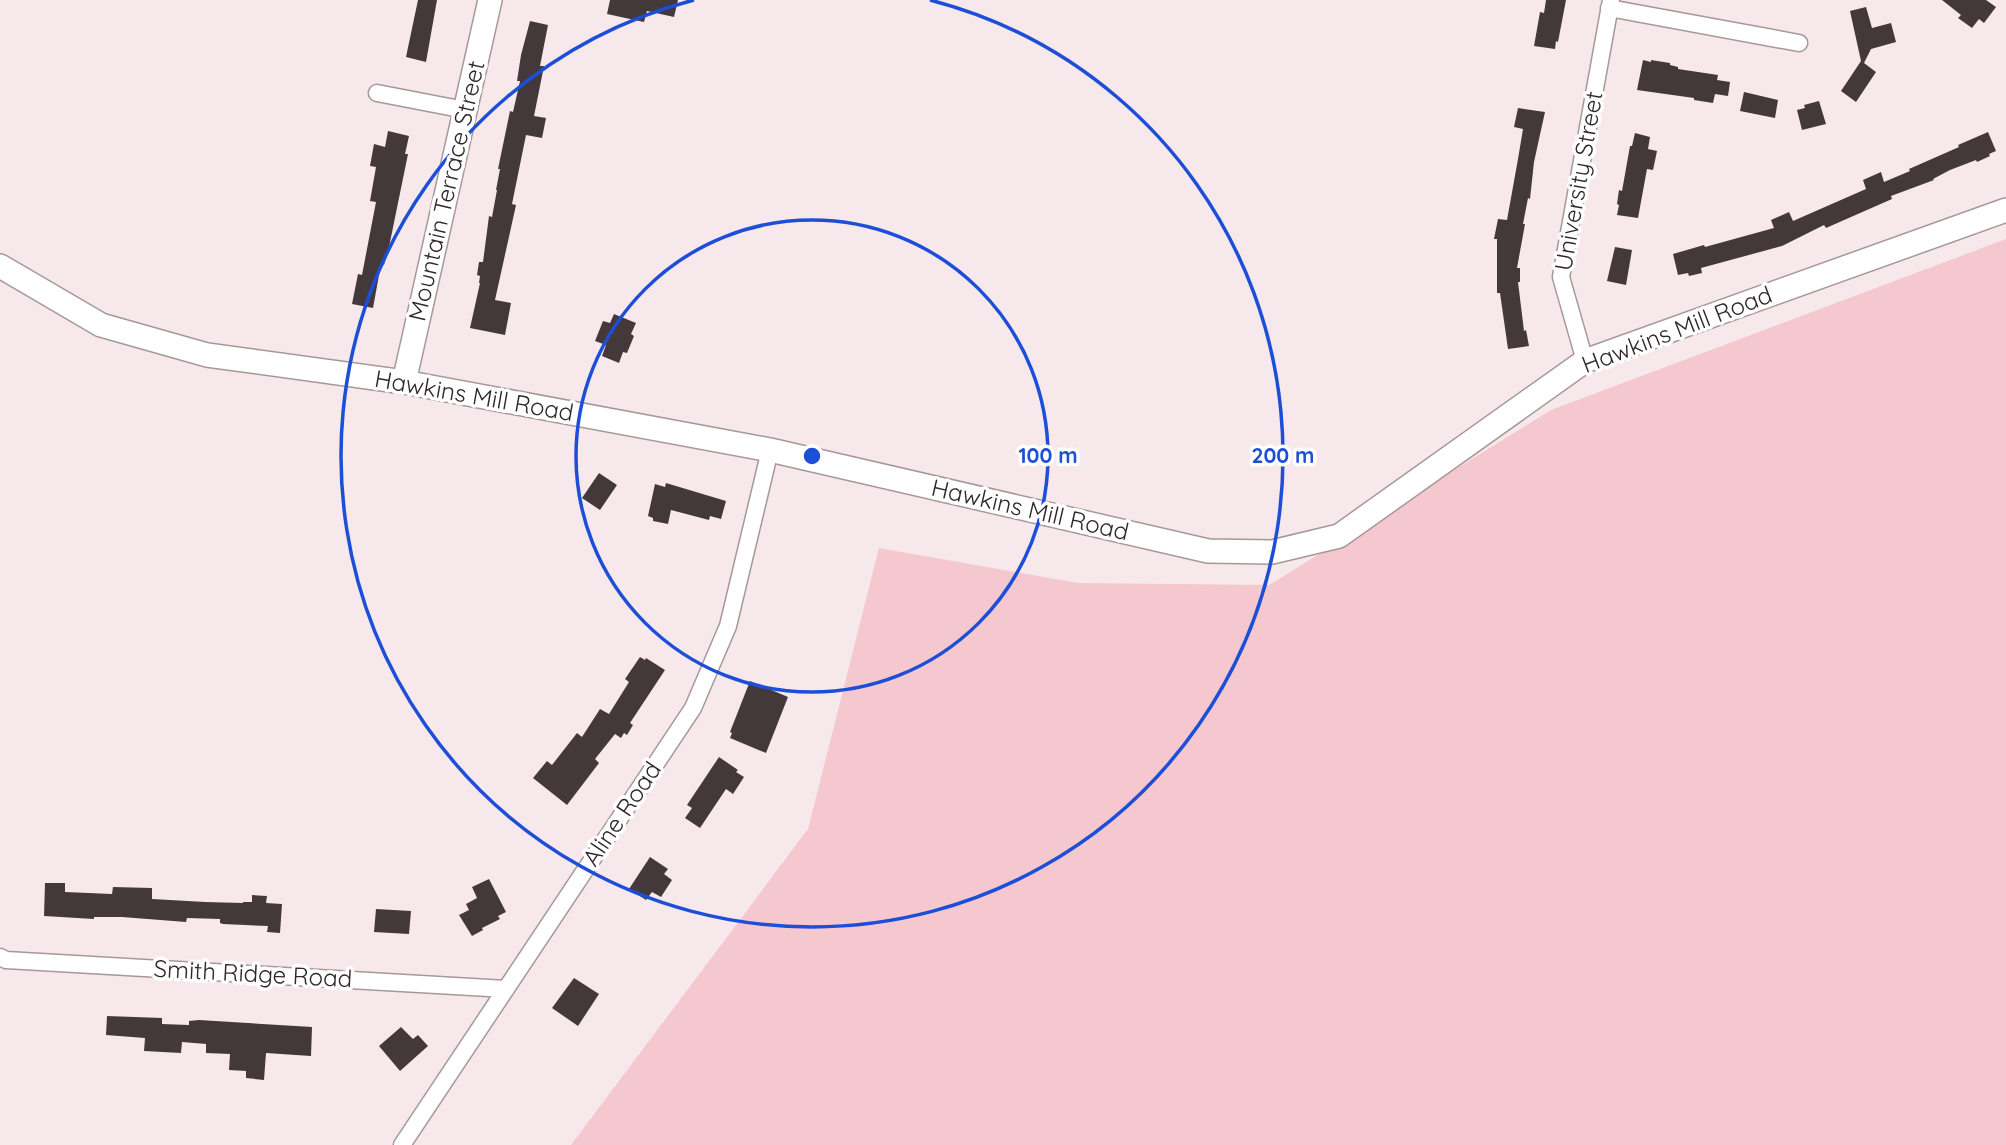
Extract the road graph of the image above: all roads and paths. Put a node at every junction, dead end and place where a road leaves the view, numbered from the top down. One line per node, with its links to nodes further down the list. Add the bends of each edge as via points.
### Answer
1 (490, 0): 5 (street, Mountain Terrace Street)
2 (1610, 4): 3 (street); 8 (street, University Street, via 1561,277)
3 (1799, 43)
4 (377, 93): 5 (street)
5 (466, 110): 9 (street, Mountain Terrace Street)
6 (2006, 210): 8 (street, Hawkins Mill Road)
7 (0, 266): 9 (street, Hawkins Mill Road, via 101,325 128,333 207,355)
8 (1585, 361): 10 (street, Hawkins Mill Road, via 1339,536 1272,552 1208,551)
9 (404, 382): 10 (street, Hawkins Mill Road)
10 (770, 450): 12 (street, Aline Road, via 727,625 693,708)
11 (2, 964): 12 (street, Smith Ridge Road)
12 (506, 989): 13 (street, Aline Road)
13 (402, 1145)

